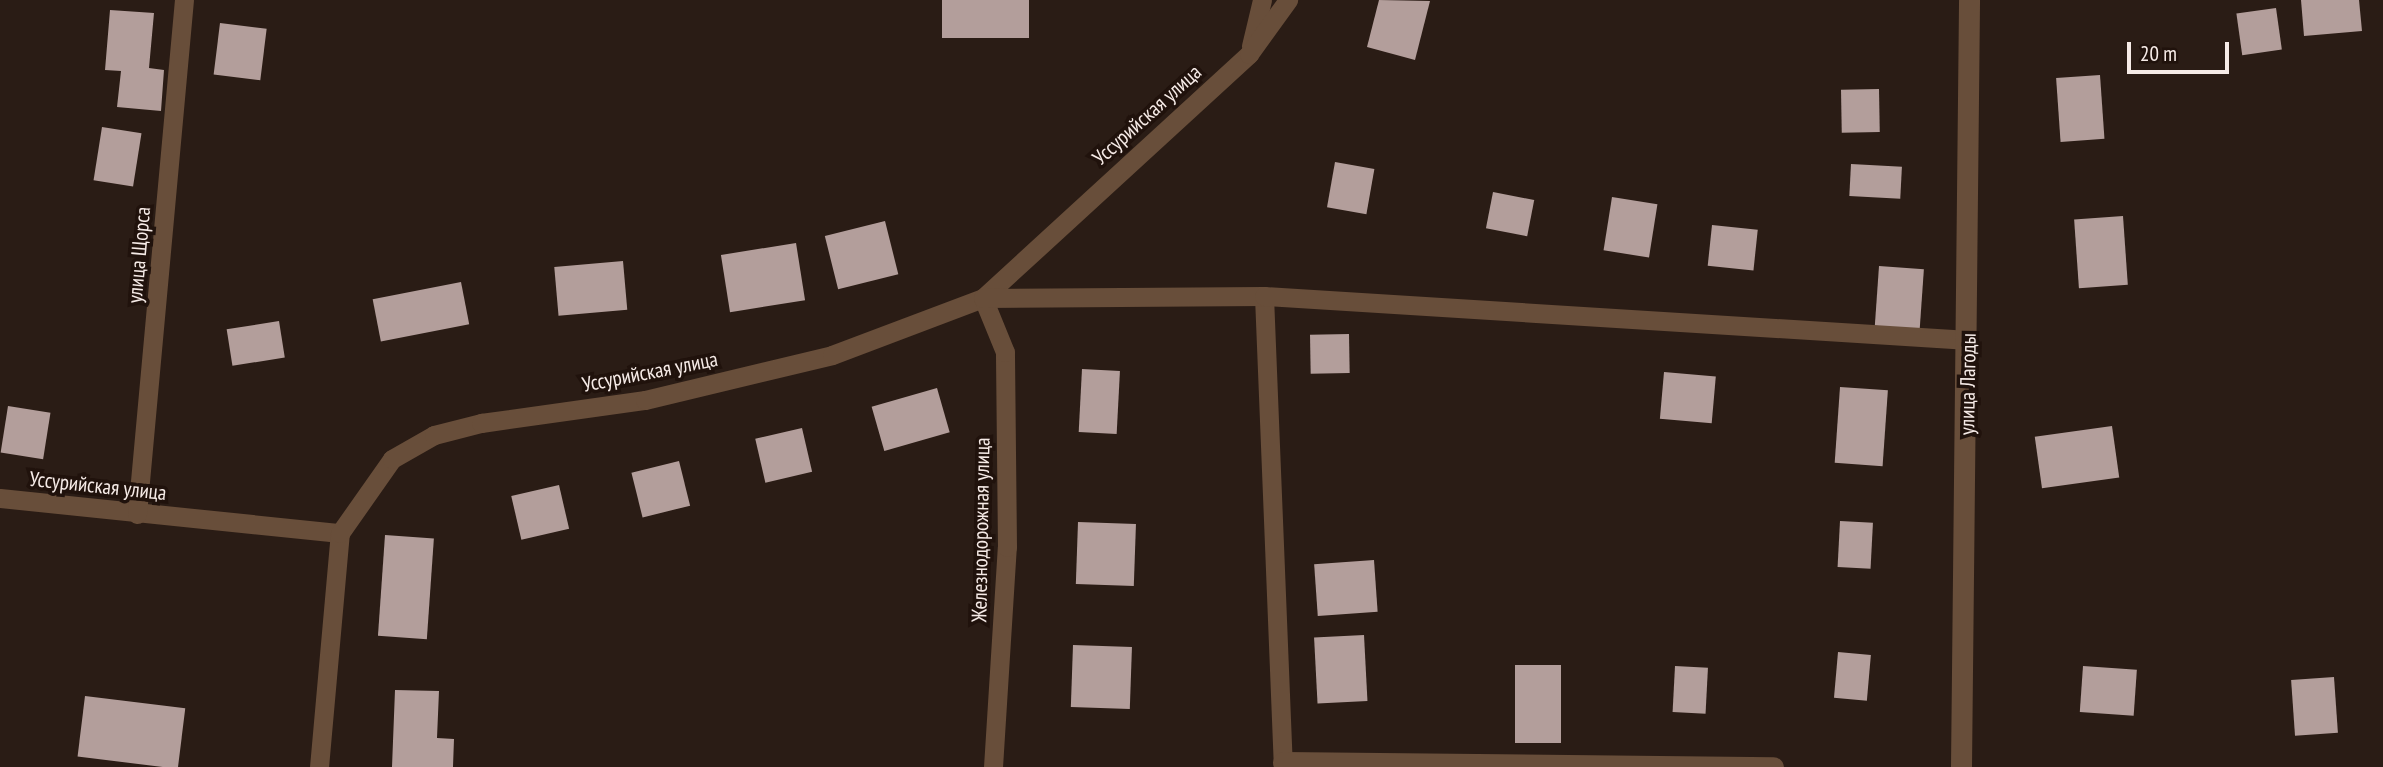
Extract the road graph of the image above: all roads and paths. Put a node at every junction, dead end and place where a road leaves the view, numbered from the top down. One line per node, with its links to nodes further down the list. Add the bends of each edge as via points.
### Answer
1 (184, 0): 10 (lane, улица Щорса)
2 (1262, 0): 5 (lane)
3 (1288, 0): 5 (lane, Уссурийская улица)
4 (1969, 0): 8 (street, улица Лагоды)
5 (1250, 54): 7 (lane, Уссурийская улица)
6 (1264, 296): 7 (lane); 8 (lane); 12 (lane)
7 (983, 298): 11 (lane, Уссурийская улица, via 832,355 645,400 481,423 434,435 392,459); 14 (lane, Железнодорожная улица, via 1004,352 1007,547)
8 (1969, 340): 16 (street, улица Лагоды)
9 (0, 498): 10 (lane, Уссурийская улица)
10 (137, 514): 11 (lane, Уссурийская улица)
11 (340, 533): 13 (lane)
12 (1283, 764): 15 (street)
13 (319, 767)
14 (993, 767)
15 (1773, 767)
16 (1961, 767)

